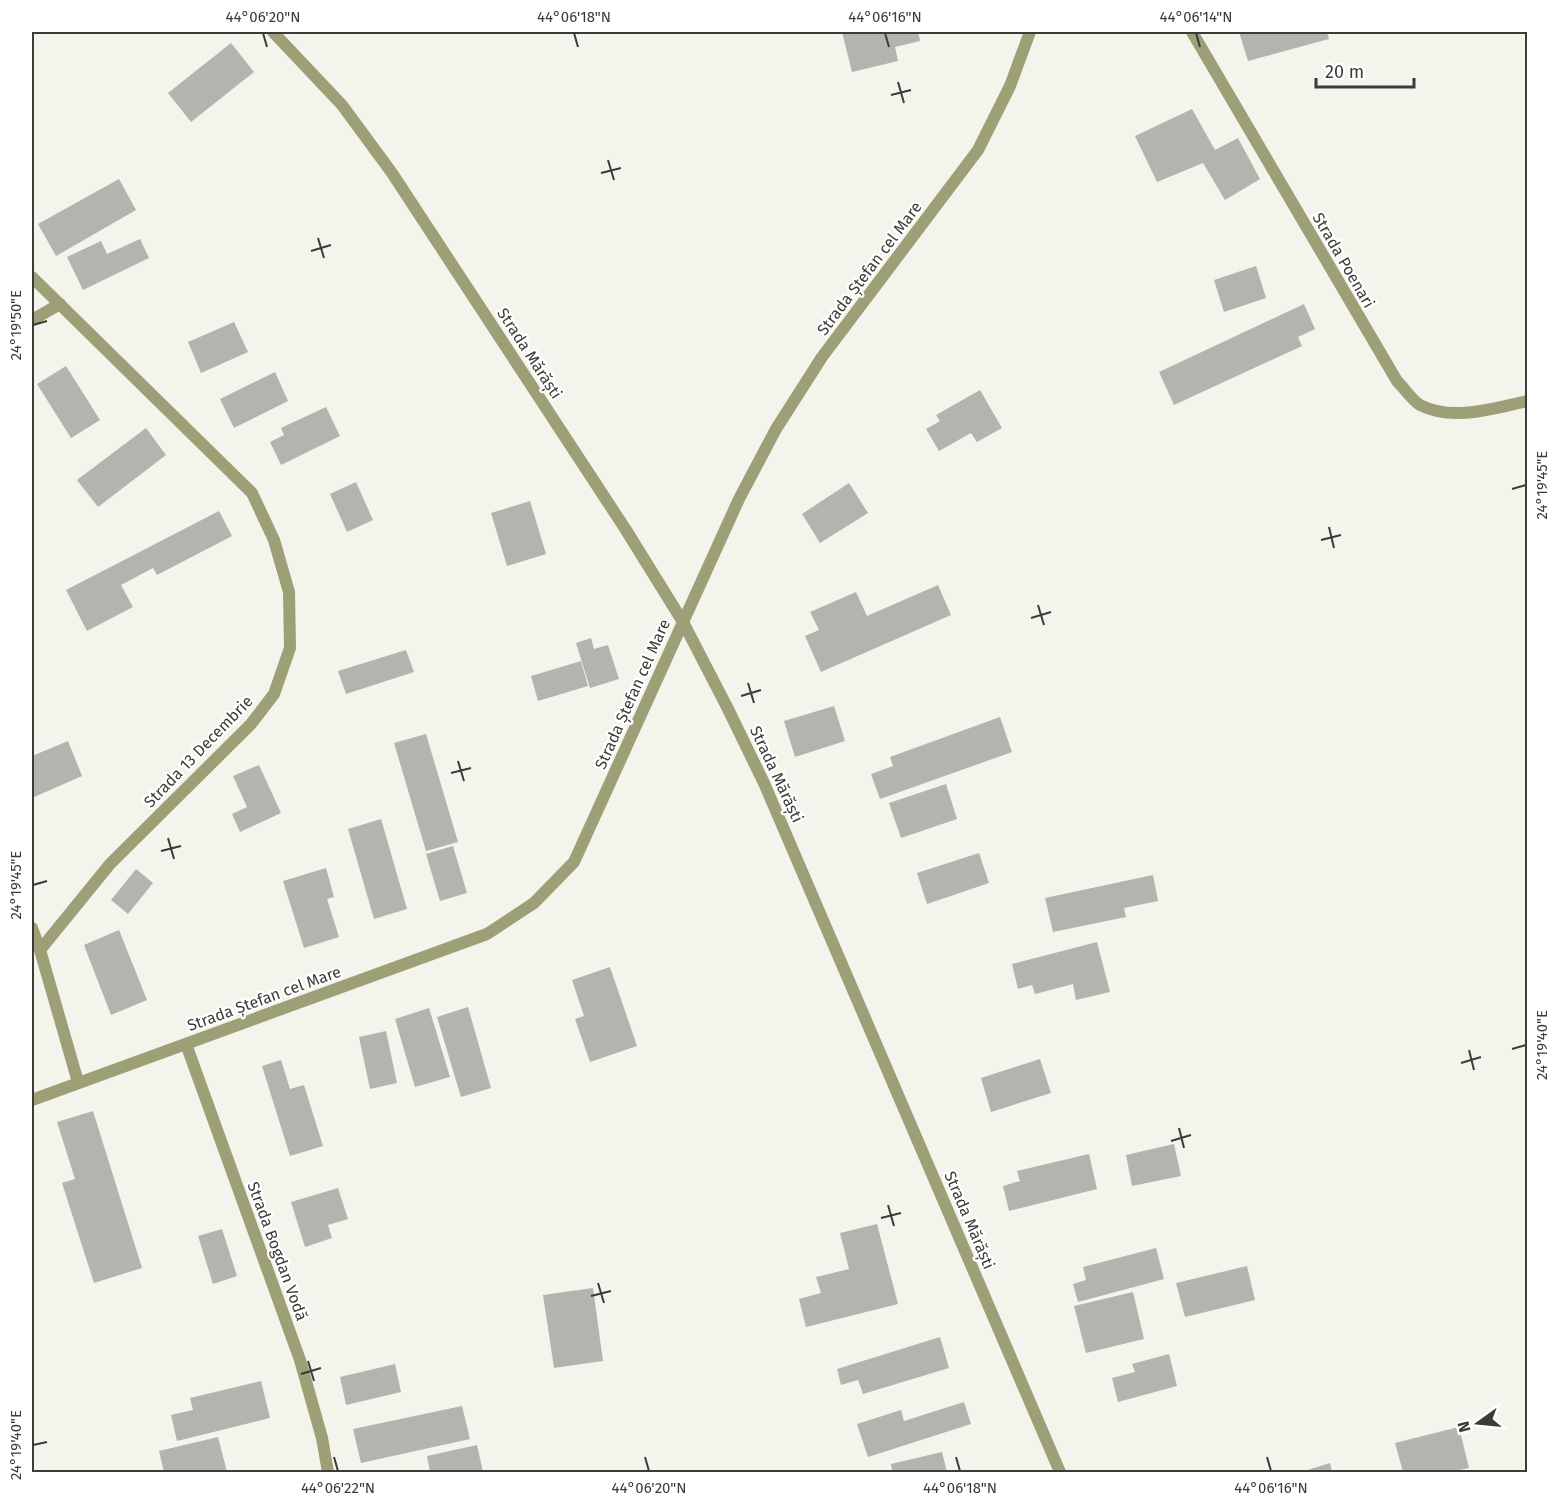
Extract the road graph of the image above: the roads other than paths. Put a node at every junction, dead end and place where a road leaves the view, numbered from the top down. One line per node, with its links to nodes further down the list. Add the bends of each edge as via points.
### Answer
1 (273, 32): 8 (street, Strada Mărăști, via 342,105 392,173)
2 (1030, 32): 8 (street, Strada Ștefan cel Mare, via 1010,86 978,150 822,357 776,429)
3 (1192, 32): 7 (street, Strada Poenari, via 1397,381 1419,404 1448,413)
4 (32, 277): 5 (street, Strada 13 Decembrie)
5 (60, 304): 6 (street); 10 (street, Strada 13 Decembrie, via 252,493 274,540 289,592 290,648 274,694 251,724 110,864)
6 (32, 320)
7 (1527, 401)
8 (683, 622): 11 (street, Strada Ștefan cel Mare, via 574,862 534,903 487,934); 15 (street, Strada Mărăști, via 764,783)
9 (32, 928): 10 (street)
10 (40, 950): 12 (street)
11 (186, 1044): 12 (street, Strada Ștefan cel Mare); 14 (street, Strada Bogdan Vodă, via 300,1360)
12 (78, 1082): 13 (street, Strada Ștefan cel Mare)
13 (32, 1100)
14 (328, 1473)
15 (1060, 1473)

